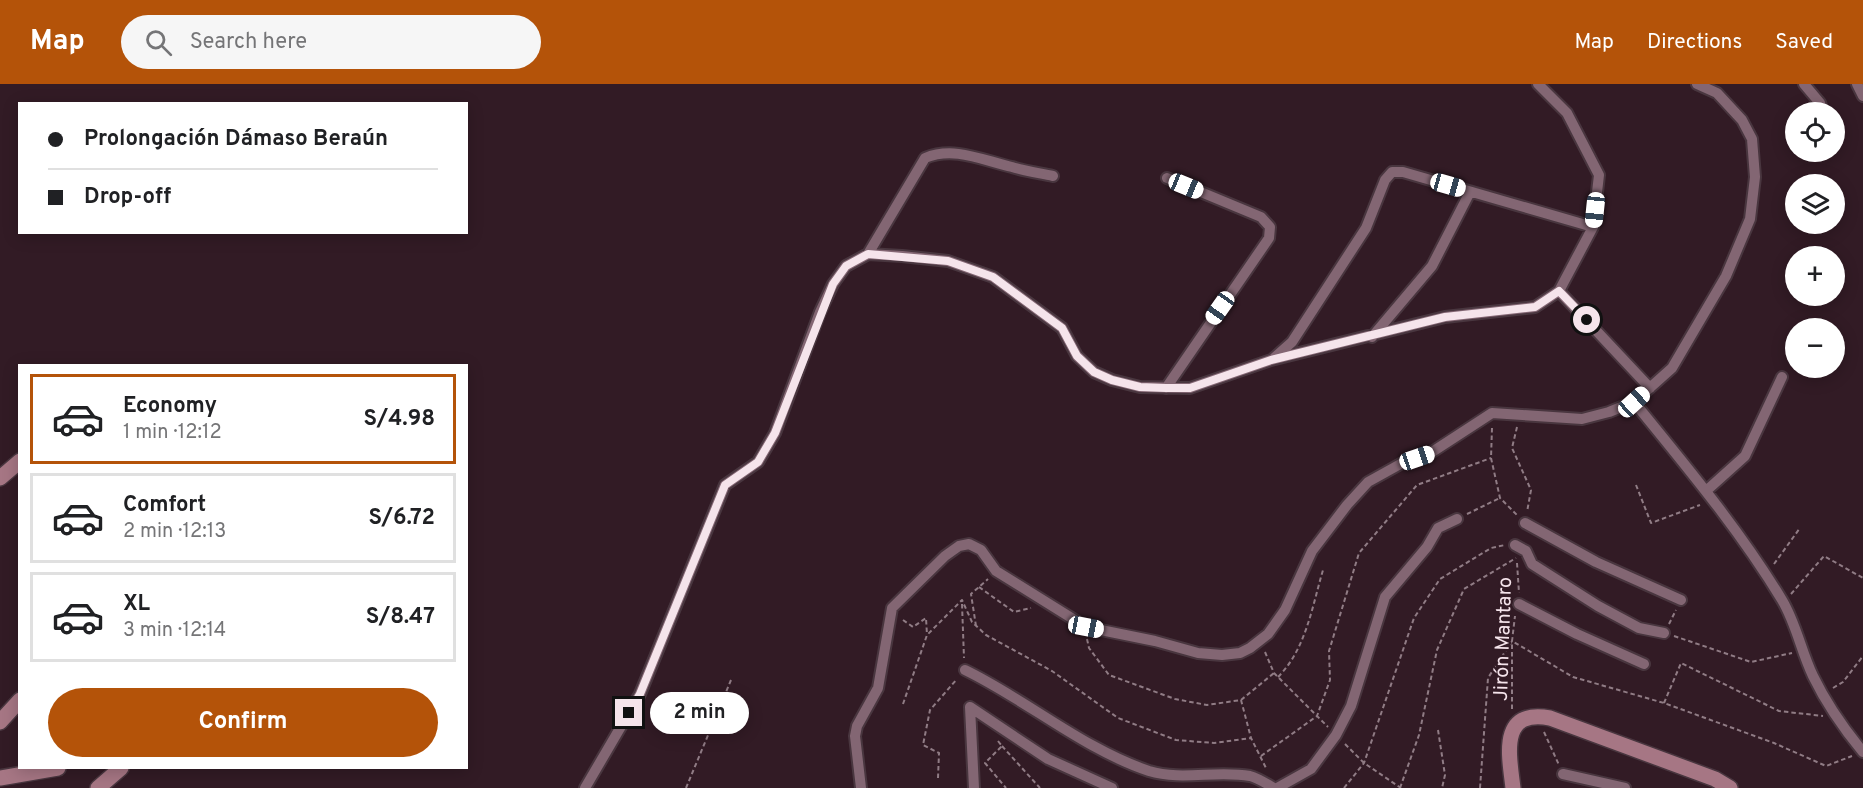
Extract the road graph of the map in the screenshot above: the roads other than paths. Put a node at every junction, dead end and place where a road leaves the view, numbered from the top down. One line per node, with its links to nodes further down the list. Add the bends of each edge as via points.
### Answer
1 (1538, 84): 10 (street, via 1567,113 1599,175)
2 (1697, 84): 17 (street, via 1717,93 1743,120 1752,139 1755,177 1750,219 1726,276 1701,321 1672,368)
3 (1804, 84): 6 (street)
4 (1857, 84): 5 (street)
5 (1863, 96)
6 (1819, 102)
7 (1053, 176): 11 (street, via 974,155 938,153 925,158)
8 (1167, 178): 16 (street, via 1261,217 1270,226 1269,238)
9 (1470, 192): 10 (street); 13 (street, via 1432,266); 14 (street, via 1392,172 1366,228 1292,342)
10 (1593, 227): 12 (street)
11 (868, 254): 16 (street, via 948,261 993,277 1062,328 1077,356 1094,372 1131,385); 39 (street, via 846,266 833,284 775,433 758,462 725,485 640,694)
12 (1559, 291): 13 (street, via 1535,307 1445,317); 17 (street)
13 (1371, 337): 14 (street)
14 (1271, 360): 16 (street, via 1190,388)
15 (1782, 377): 21 (street, via 1745,456)
16 (1166, 388)
17 (1650, 388): 18 (street)
18 (1634, 402): 21 (street); 40 (street, via 1582,419 1492,413 1429,454 1404,462 1368,482 1312,551 1285,610 1260,641 1240,653 1198,653 1086,627 996,571 981,550 969,544 959,546 892,611 878,688 855,736)
19 (18, 463): 20 (street)
20 (0, 478)
21 (1710, 495): 32 (street, via 1784,603 1812,674 1836,717)
22 (1457, 519): 37 (street, via 1438,528 1385,597 1351,706 1336,735 1311,769)
23 (1525, 523): 25 (street, via 1596,562)
24 (1515, 544): 27 (street, via 1526,551 1532,564 1598,606 1639,628)
25 (1681, 600)
26 (1519, 603): 28 (street)
27 (1664, 633)
28 (1644, 664)
29 (964, 670): 37 (street, via 998,686 1102,750 1150,771 1177,776 1227,773)
30 (18, 702): 31 (street)
31 (0, 722)
32 (1863, 752)
33 (52, 769): 36 (street)
34 (121, 769): 38 (street)
35 (1563, 774): 44 (street)
36 (0, 778)
37 (1274, 784)
38 (98, 788)
39 (585, 788)
40 (861, 788)
41 (974, 788): 42 (street, via 970,707 1048,759)
42 (1112, 788)
43 (1513, 788): 45 (street, via 1509,742 1513,729 1520,721 1536,716 1715,779)
44 (1625, 788)
45 (1730, 788)

